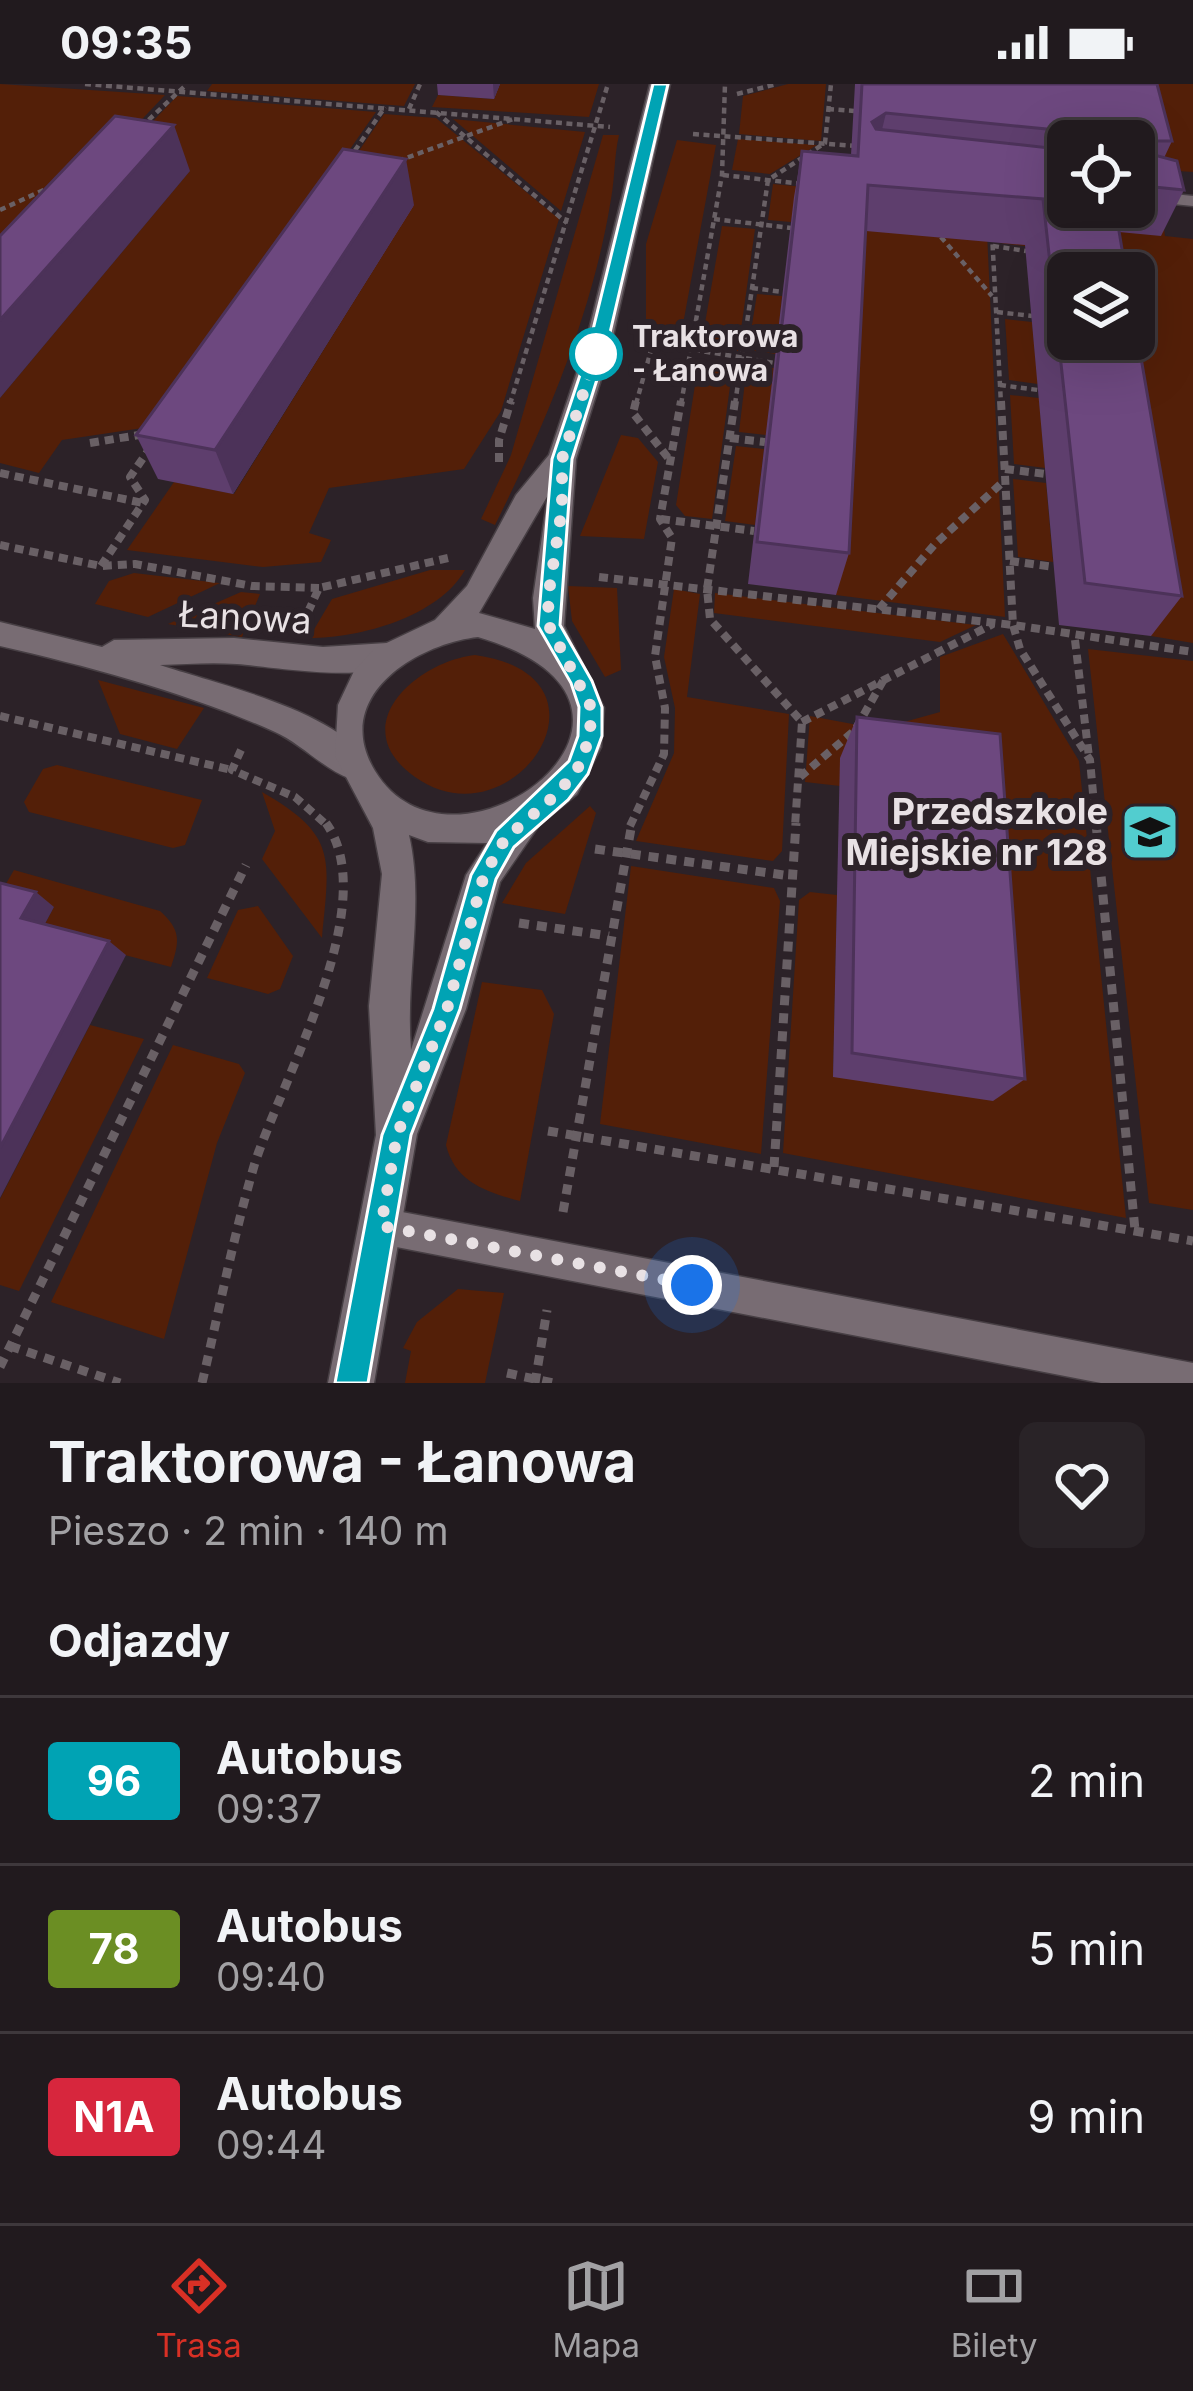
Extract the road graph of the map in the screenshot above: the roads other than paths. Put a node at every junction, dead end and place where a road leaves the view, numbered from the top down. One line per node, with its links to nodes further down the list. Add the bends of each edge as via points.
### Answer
1 (661, 84): 4 (main road, via 596,354)
2 (1155, 197): 3 (lane)
3 (1193, 201)
4 (562, 459): 5 (main road, via 526,502 478,593); 9 (main road, via 548,598 549,626)
5 (446, 628): 8 (main road); 9 (main road, via 510,629)
6 (0, 634): 7 (main road, Łanowa)
7 (99, 654): 8 (main road, Łanowa); 10 (main road, Łanowa, via 297,722)
8 (387, 656): 10 (main road, via 351,706 346,735)
9 (564, 657): 11 (main road, via 591,707 590,736 559,792)
10 (359, 777): 11 (main road, via 391,811 423,825 496,826); 12 (main road, via 389,823 400,874 388,1006)
11 (530, 812): 12 (main road, via 484,875 447,1009)
12 (397, 1135): 13 (main road)
13 (381, 1226): 14 (lane); 15 (main road)
14 (1193, 1382)
15 (351, 1383)

